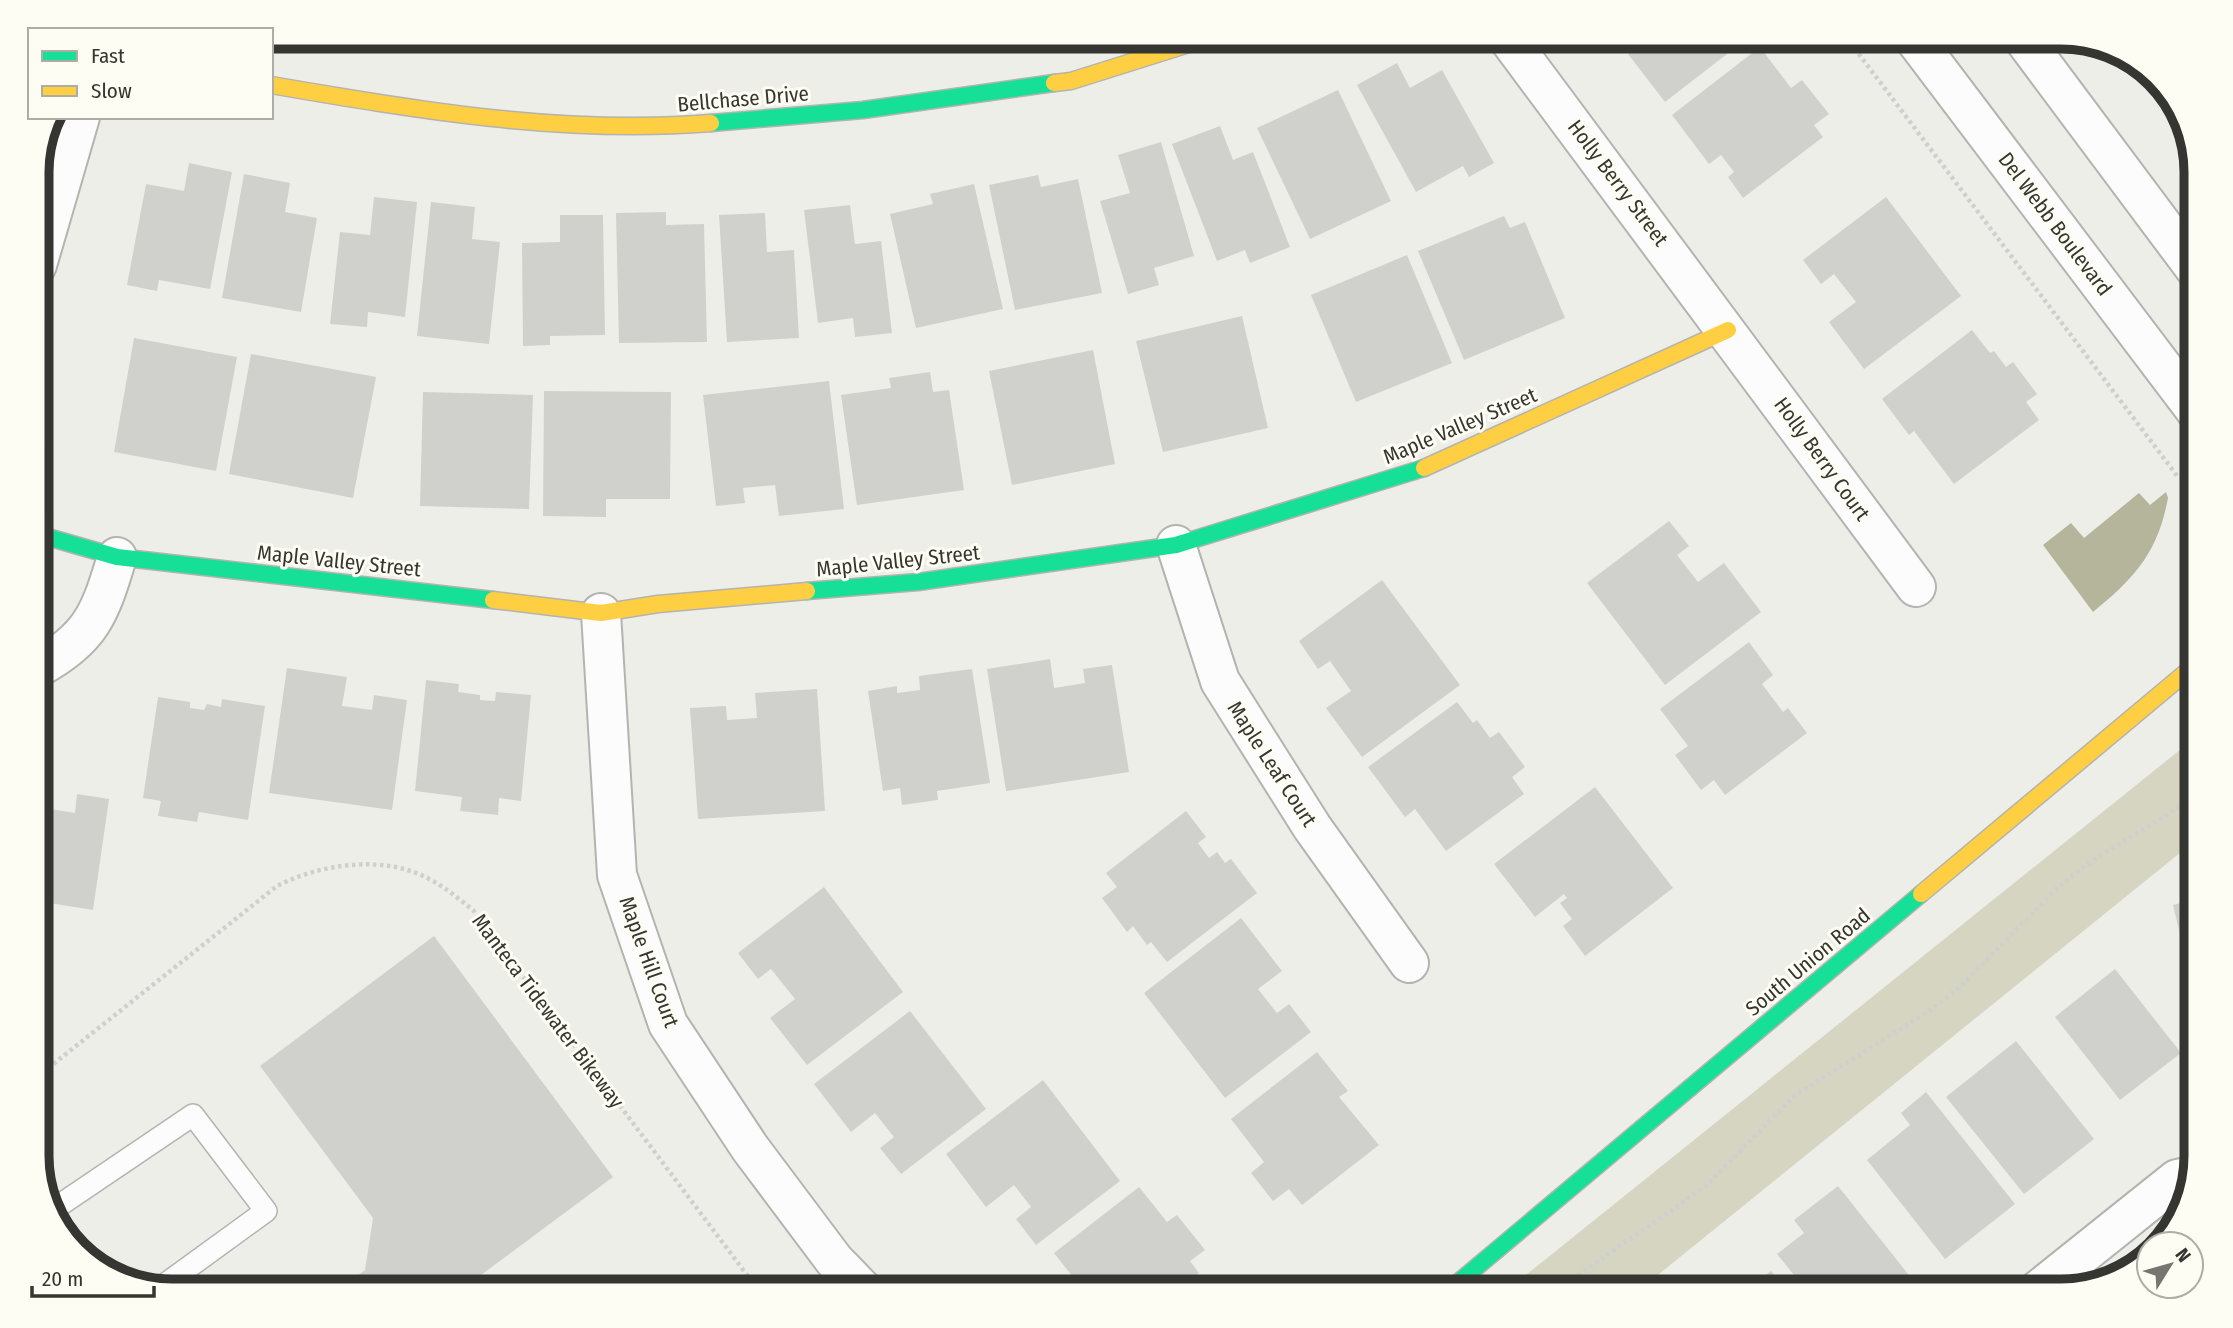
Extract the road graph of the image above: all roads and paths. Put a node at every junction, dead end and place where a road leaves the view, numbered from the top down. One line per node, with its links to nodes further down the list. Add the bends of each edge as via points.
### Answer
1 (1173, 49): 6 (street, Bellchase Drive, via 1071,80 863,110 651,128 444,115)
2 (1516, 49): 10 (street, Holly Berry Street)
3 (1855, 49): 12 (path, via 2178,477)
4 (1922, 49): 11 (street, Del Webb Boulevard)
5 (2031, 49): 9 (street)
6 (273, 85)
7 (79, 119): 8 (street)
8 (49, 224)
9 (2184, 254)
10 (1728, 330): 14 (street, Maple Valley Street, via 1419,470); 16 (street, Holly Berry Court)
11 (2184, 395)
12 (2184, 478)
13 (49, 537): 15 (street, Maple Valley Street)
14 (1176, 545): 17 (street, Maple Valley Street, via 918,582); 21 (street, Maple Leaf Court, via 1220,681 1312,827)
15 (117, 557): 17 (street, Maple Valley Street); 18 (street, via 103,606 86,632)
16 (1916, 587)
17 (601, 613): 27 (street, Maple Hill Court, via 617,875 668,1024 750,1148)
18 (49, 662)
19 (2184, 674): 28 (street, South Union Road)
20 (2184, 801): 29 (path, via 2066,881 1931,1010 1794,1096 1706,1186)
21 (1409, 963)
22 (49, 1067): 26 (path, Manteca Tidewater Bikeway, via 276,886 326,869 396,867 427,877 473,910)
23 (2182, 1178): 30 (street)
24 (60, 1205): 25 (lane, via 193,1115 266,1211)
25 (172, 1279)
26 (750, 1279)
27 (852, 1279)
28 (1462, 1279)
29 (1572, 1279)
30 (2052, 1279)

